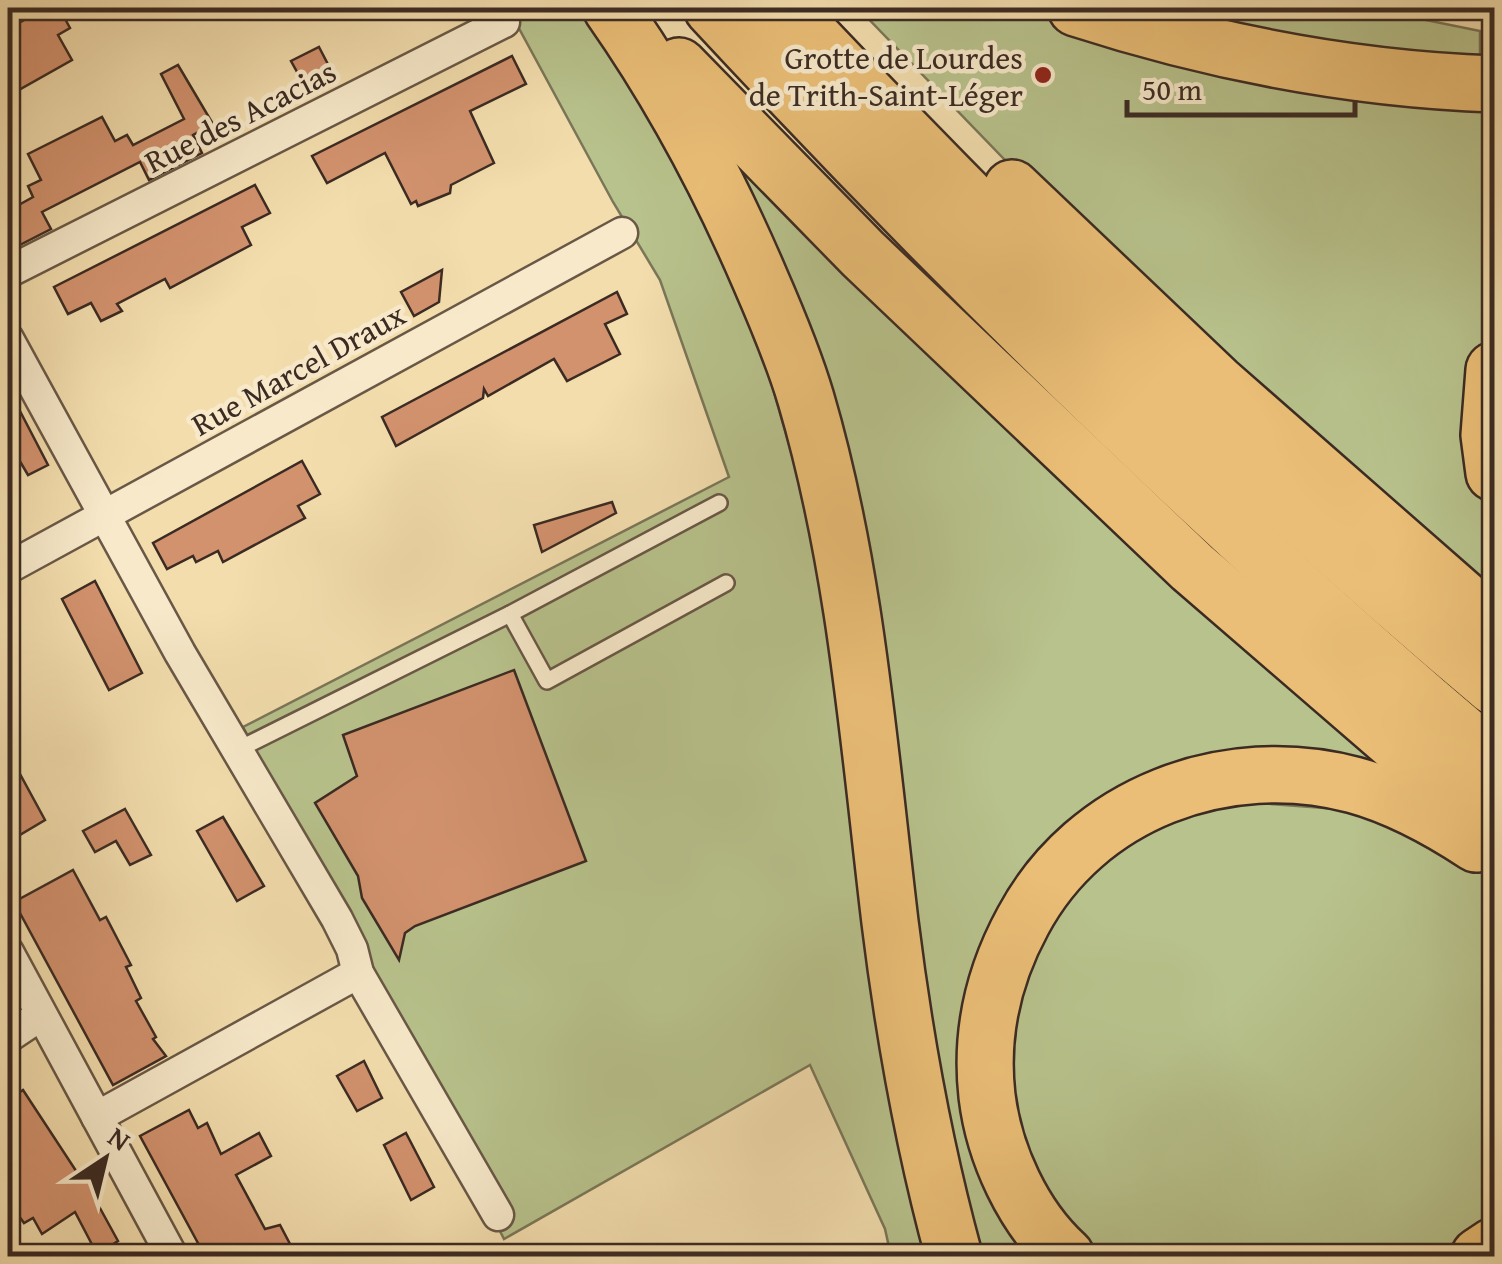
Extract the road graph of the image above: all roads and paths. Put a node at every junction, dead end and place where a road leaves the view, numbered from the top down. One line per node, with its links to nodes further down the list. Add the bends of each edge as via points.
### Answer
1 (611, 8): 33 (highway, via 718,182 811,415 852,610 906,1035)
2 (628, 8): 23 (highway, via 754,146 975,363 1192,567)
3 (712, 8): 22 (highway, via 1055,362)
4 (784, 8): 20 (highway, via 1131,358)
5 (835, 8): 19 (highway, via 1153,323)
6 (1076, 8): 8 (highway, via 1243,54)
7 (504, 22): 10 (street, Rue des Acacias)
8 (1494, 84)
9 (622, 232): 15 (street, Rue Marcel Draux)
10 (8, 272)
11 (8, 339): 15 (street)
12 (1494, 370): 13 (highway)
13 (1494, 473)
14 (719, 503): 18 (lane)
15 (104, 514): 16 (street, Rue Marcel Draux); 21 (street)
16 (8, 568)
17 (726, 583): 18 (lane, via 547,681)
18 (510, 614): 21 (lane)
19 (1494, 626)
20 (1494, 687)
21 (237, 750): 26 (street, via 347,938)
22 (1494, 760)
23 (1494, 828)
24 (1494, 856): 34 (highway, via 1374,792 1278,775 1224,778 1167,794 1111,824 1071,856 1035,900 1006,953 990,1005 985,1058 988,1110 1004,1162 1041,1229)
25 (8, 952): 27 (street)
26 (358, 973): 29 (street); 30 (street)
27 (41, 1015): 28 (street); 29 (street)
28 (8, 1037)
29 (97, 1117): 32 (street)
30 (498, 1215)
31 (1494, 1246): 35 (highway)
32 (172, 1256)
33 (954, 1256)
34 (1066, 1256)
35 (1480, 1256)

